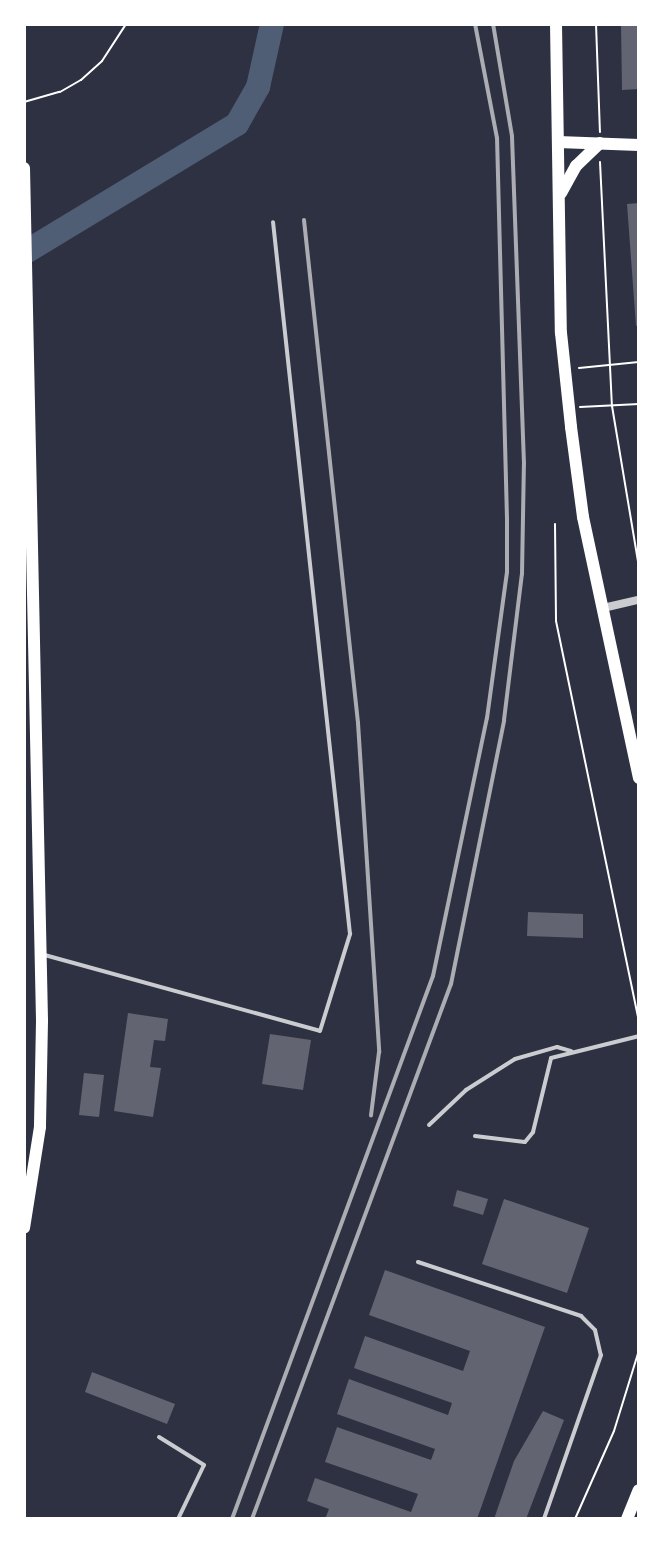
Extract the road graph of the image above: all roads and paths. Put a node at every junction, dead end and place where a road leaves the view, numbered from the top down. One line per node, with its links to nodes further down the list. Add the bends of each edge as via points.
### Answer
1 (126, 24): 4 (path, via 102,61 81,80)
2 (556, 24): 5 (main road)
3 (596, 24): 6 (path)
4 (24, 102)
5 (558, 142): 6 (main road); 10 (main road)
6 (600, 143): 7 (main road); 10 (main road, via 568,175); 14 (path)
7 (639, 145)
8 (24, 168): 9 (main road)
9 (24, 187): 23 (main road)
10 (558, 212): 13 (main road)
11 (273, 222): 23 (lane, via 350,934 320,1031)
12 (639, 362): 14 (path)
13 (566, 365): 14 (path); 17 (main road)
14 (609, 365): 16 (path)
15 (639, 404): 16 (path)
16 (612, 406): 17 (path); 19 (path)
17 (569, 408): 21 (main road, via 583,517)
18 (555, 524): 24 (path, via 556,621)
19 (639, 567)
20 (639, 600): 21 (street)
21 (603, 608): 22 (main road)
22 (639, 778)
23 (39, 954): 29 (main road, via 40,1127)
24 (639, 1021)
25 (639, 1036): 26 (lane)
26 (573, 1051): 27 (lane, via 557,1047 515,1059 466,1090); 28 (lane, via 547,1063 530,1138 525,1142)
27 (429, 1125)
28 (475, 1136)
29 (24, 1228)
30 (418, 1262): 36 (lane, via 581,1316 595,1330 601,1355)
31 (639, 1350): 37 (path, via 614,1431)
32 (159, 1437): 35 (lane, via 204,1465)
33 (639, 1490): 38 (main road)
34 (639, 1508): 39 (main road)
35 (178, 1519)
36 (544, 1519)
37 (575, 1519)
38 (627, 1519)
39 (633, 1519)

